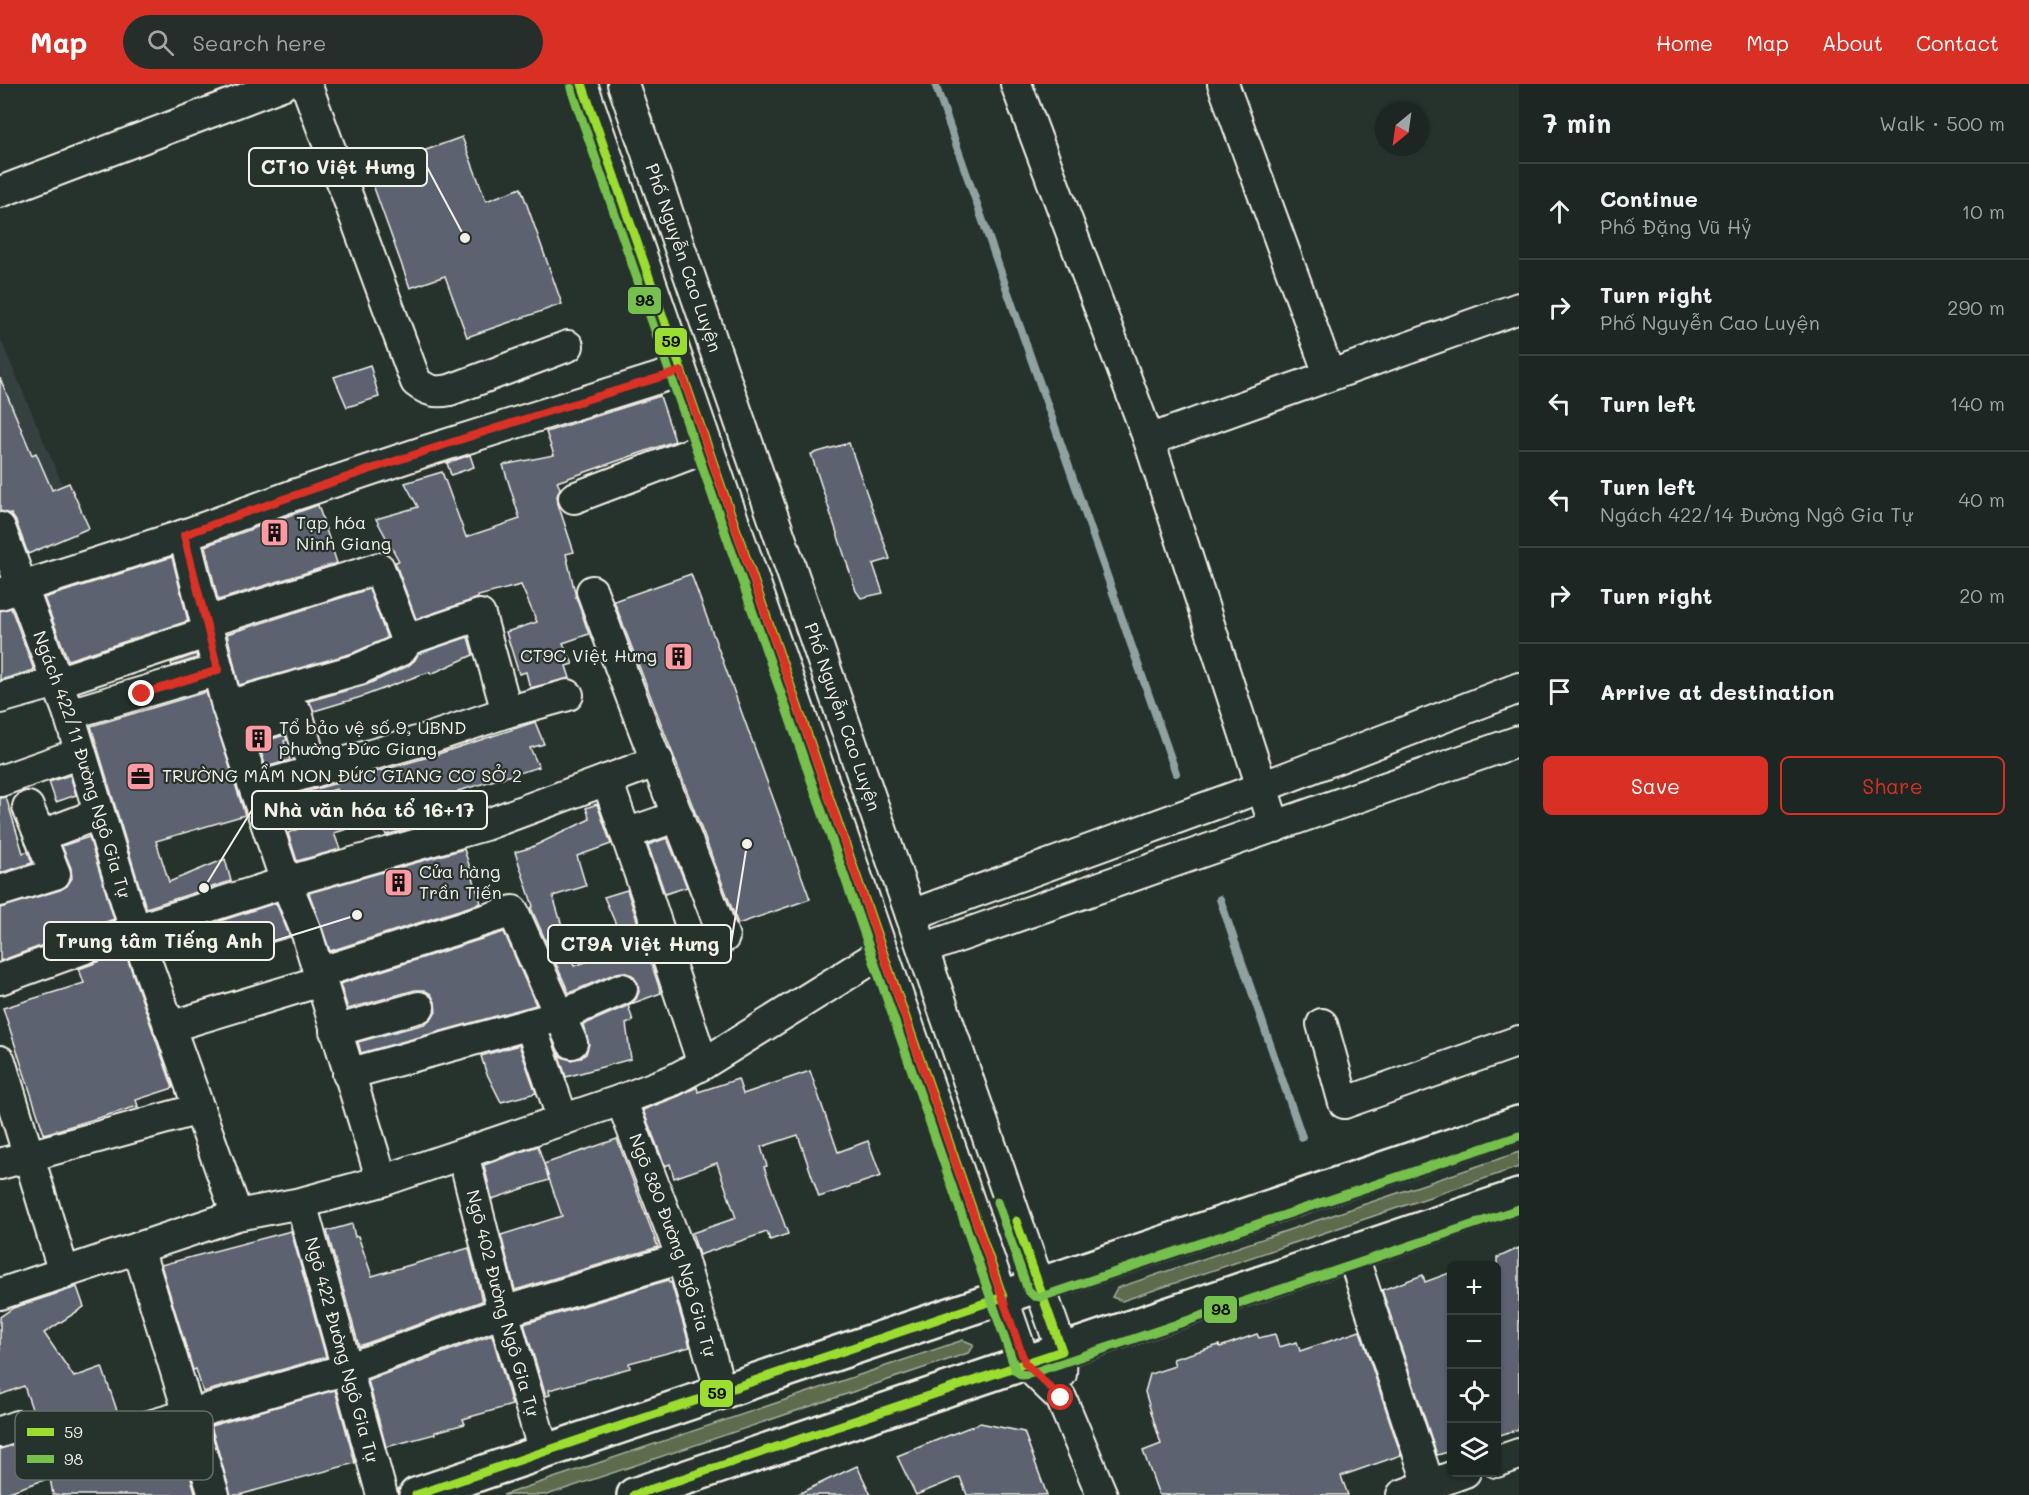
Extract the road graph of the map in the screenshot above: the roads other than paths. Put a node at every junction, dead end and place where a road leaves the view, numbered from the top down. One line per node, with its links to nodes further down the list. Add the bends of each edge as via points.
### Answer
1 (284, 84): 7 (street)
2 (306, 84): 10 (street, via 416,382 436,393 450,390)
3 (582, 84): 11 (street)
4 (623, 84): 46 (street, Phố Nguyễn Cao Luyện)
5 (1016, 84): 13 (street)
6 (1223, 84): 12 (street)
7 (249, 90): 8 (street)
8 (0, 192)
9 (1519, 308): 12 (street)
10 (568, 346)
11 (681, 371): 14 (street); 17 (street, via 408,457)
12 (1329, 374): 13 (street)
13 (1149, 440): 36 (street)
14 (708, 447): 15 (street); 50 (street)
15 (574, 498)
16 (0, 528): 18 (street, Ngách 422/11 Đường Ngô Gia Tự)
17 (184, 535): 18 (street); 20 (street)
18 (11, 590): 23 (street, Ngách 422/11 Đường Ngô Gia Tự)
19 (592, 591): 32 (street)
20 (207, 627): 21 (street, via 379,568 405,637); 22 (street); 23 (street)
21 (404, 644): 27 (street, via 480,615); 29 (street, via 359,669)
22 (218, 670): 28 (street); 29 (street)
23 (57, 682): 26 (street); 28 (street, Ngách 422/11 Đường Ngô Gia Tự)
24 (1519, 688): 36 (street)
25 (568, 695): 27 (street)
26 (0, 699)
27 (507, 712): 33 (street)
28 (69, 714): 31 (street, Ngách 422/11 Đường Ngô Gia Tự)
29 (231, 719): 33 (street, via 297,713); 37 (street)
30 (1519, 741): 41 (street)
31 (80, 753): 35 (street); 39 (street, Ngách 422/11 Đường Ngô Gia Tự)
32 (658, 761): 34 (street); 40 (street)
33 (314, 772): 37 (street)
34 (607, 780): 42 (street); 44 (street, via 485,825)
35 (0, 781)
36 (1262, 787): 41 (street); 46 (street)
37 (255, 788): 44 (street)
38 (28, 807): 43 (street)
39 (98, 814): 43 (street); 47 (street, Ngách 422/11 Đường Ngô Gia Tự)
40 (678, 816): 42 (street); 48 (street)
41 (1275, 827): 49 (street)
42 (626, 834): 63 (street)
43 (39, 836): 45 (street, via 55,874)
44 (286, 882): 47 (street); 51 (street)
45 (0, 891)
46 (911, 915): 49 (street, Phố Nguyễn Cao Luyện)
47 (135, 930): 52 (street); 58 (street, Ngách 422/11 Đường Ngô Gia Tự)
48 (724, 937)
49 (923, 949): 80 (street, Phố Nguyễn Cao Luyện)
50 (883, 952): 63 (street); 82 (street)
51 (319, 977): 55 (street, via 513,911); 58 (street); 59 (street)
52 (0, 979)
53 (622, 989): 55 (street)
54 (419, 1007): 59 (street)
55 (560, 1016): 56 (street); 61 (street)
56 (531, 1024): 64 (street); 67 (street)
57 (1322, 1024): 60 (street, via 1344,1103)
58 (169, 1027): 66 (street, Ngách 422/11 Đường Ngô Gia Tự)
59 (335, 1031): 64 (street)
60 (1519, 1041)
61 (572, 1043)
62 (0, 1061): 70 (street)
63 (703, 1064): 65 (street)
64 (348, 1074): 72 (street)
65 (621, 1100): 67 (street); 78 (street, Ngõ 380 Đường Ngô Gia Tự)
66 (199, 1109): 70 (street); 75 (street, Ngách 422/11 Đường Ngô Gia Tự)
67 (563, 1120): 69 (street)
68 (1519, 1123): 80 (main road)
69 (463, 1154): 72 (street); 83 (street, Ngõ 402 Đường Ngô Gia Tự)
70 (28, 1155): 71 (street); 79 (street)
71 (0, 1164)
72 (382, 1181): 74 (street)
73 (1519, 1196): 77 (main road)
74 (301, 1203): 75 (street); 86 (street, Ngõ 422 Đường Ngô Gia Tự)
75 (237, 1215): 76 (street)
76 (138, 1248): 79 (street); 89 (street)
77 (1352, 1253): 84 (main road); 96 (street)
78 (682, 1258): 83 (street); 87 (street, Ngõ 380 Đường Ngô Gia Tự)
79 (64, 1273): 81 (street)
80 (1039, 1285): 82 (main road); 84 (street, Phố Nguyễn Cao Luyện)
81 (0, 1294)
82 (1003, 1297): 85 (street); 87 (main road)
83 (503, 1312): 86 (street); 91 (street, Ngõ 402 Đường Ngô Gia Tự)
84 (1062, 1351): 85 (main road); 88 (street)
85 (1025, 1363): 88 (street); 100 (main road)
86 (347, 1369): 90 (street); 98 (street, Ngõ 422 Đường Ngô Gia Tự)
87 (722, 1392): 91 (main road)
88 (1061, 1398): 101 (street)
89 (188, 1411)
90 (196, 1411)
91 (544, 1452): 99 (main road)
92 (1519, 1454): 93 (street)
93 (1501, 1461)
94 (1454, 1477): 96 (street)
95 (209, 1480): 97 (street)
96 (1415, 1490)
97 (214, 1495)
98 (382, 1495)
99 (416, 1495)
100 (634, 1495)
101 (1102, 1495)

